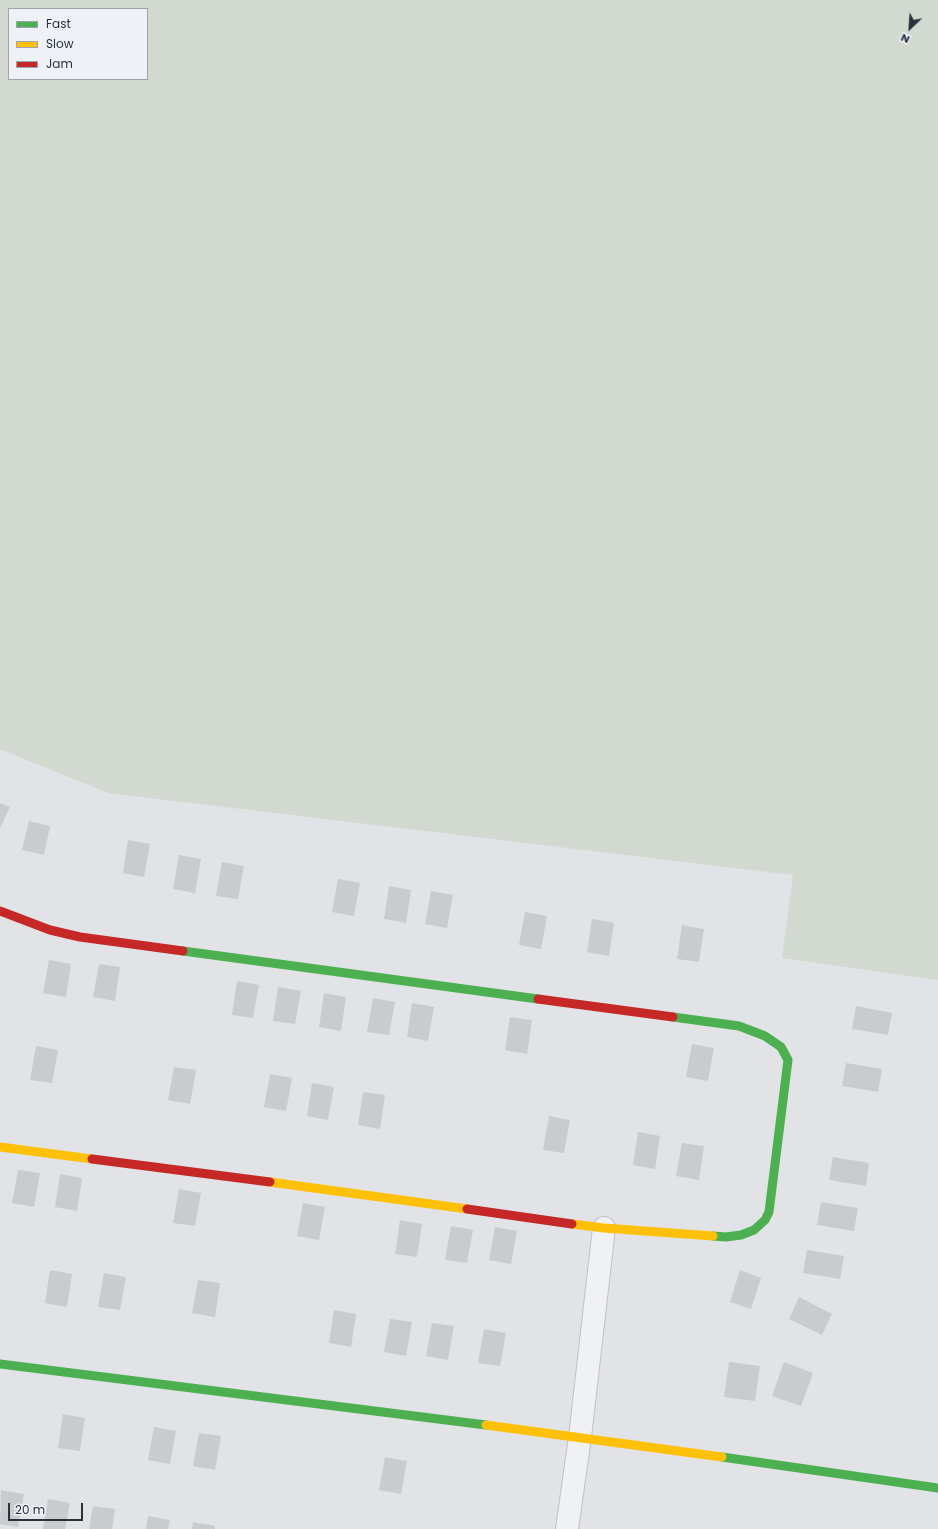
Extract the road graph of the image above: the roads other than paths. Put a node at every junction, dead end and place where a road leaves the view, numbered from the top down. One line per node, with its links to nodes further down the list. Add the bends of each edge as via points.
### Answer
1 (0, 911): 3 (street, via 50,930 80,937 739,1026 765,1036 781,1047 788,1060 787,1071 769,1212 765,1220 754,1230 726,1237)
2 (0, 1147): 3 (street)
3 (604, 1228): 5 (street)
4 (0, 1364): 5 (street)
5 (580, 1437): 6 (street); 7 (street)
6 (938, 1488)
7 (567, 1529)

